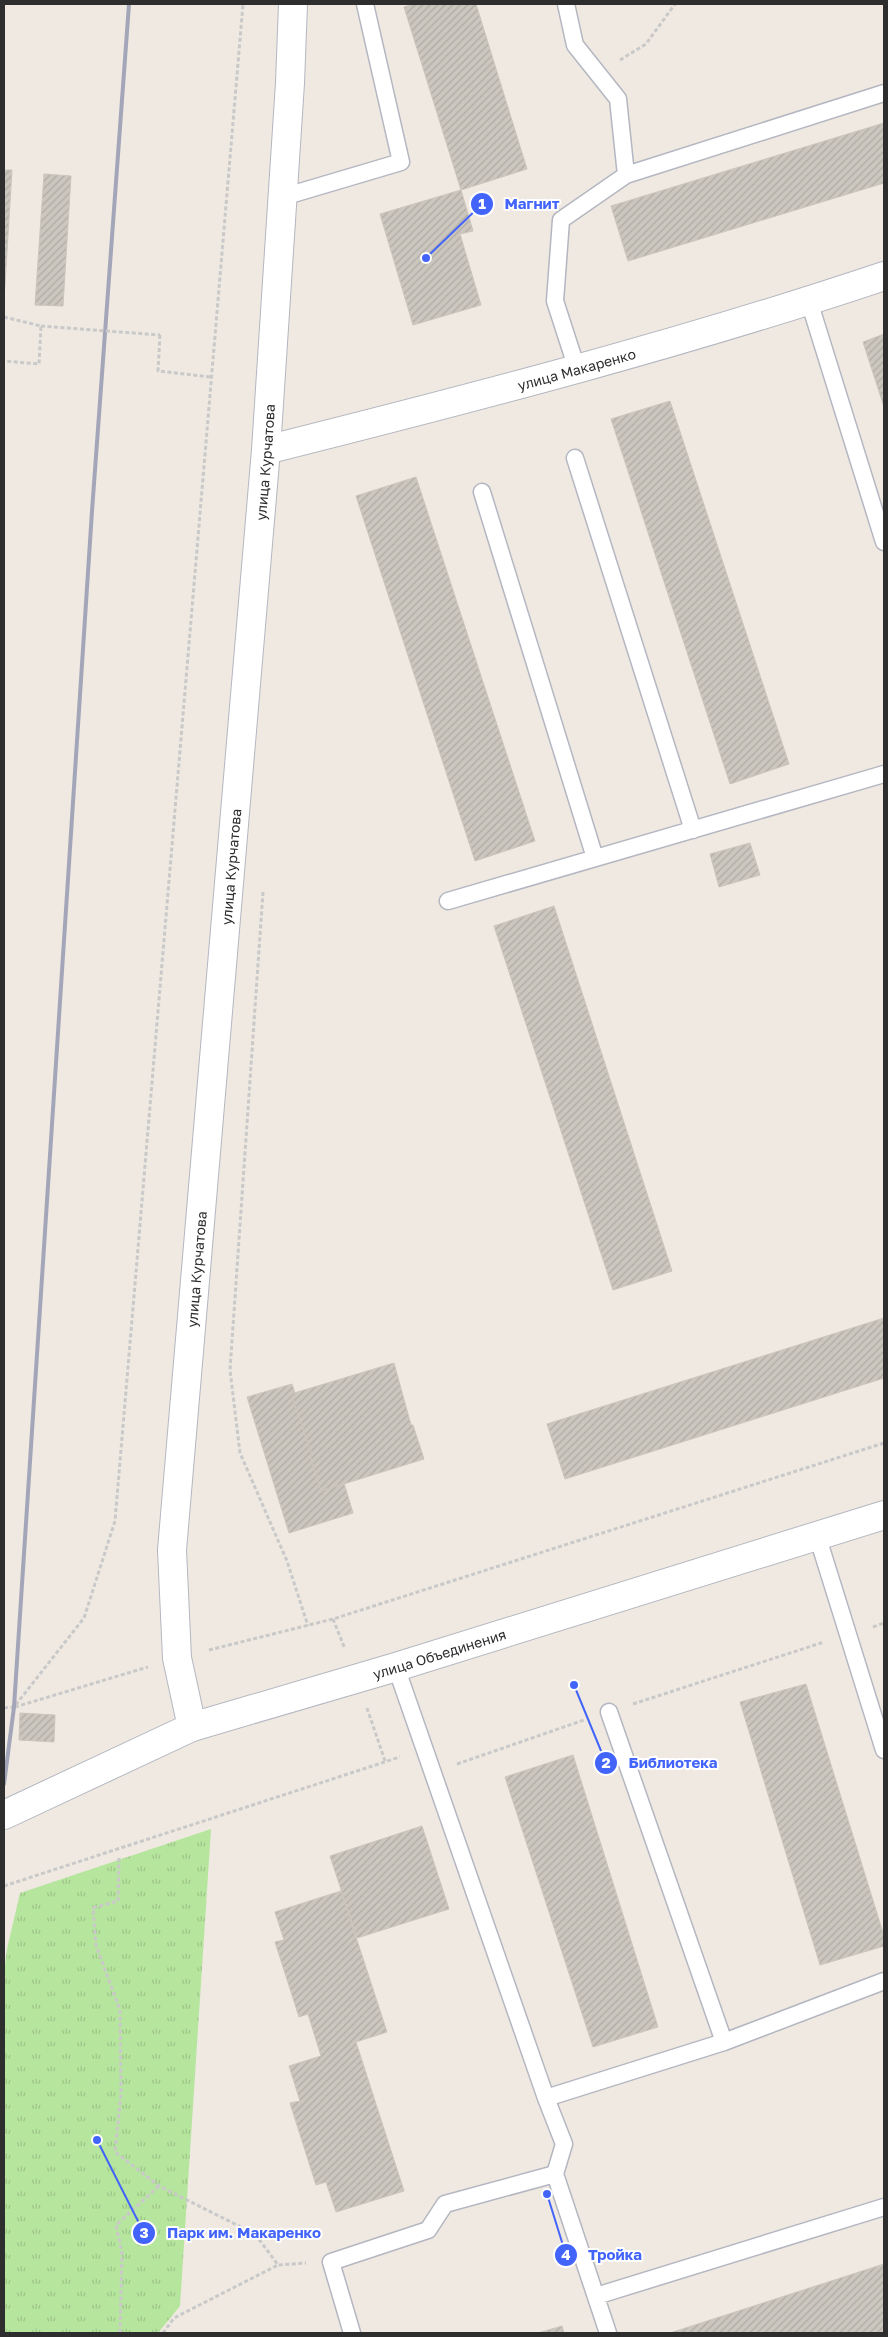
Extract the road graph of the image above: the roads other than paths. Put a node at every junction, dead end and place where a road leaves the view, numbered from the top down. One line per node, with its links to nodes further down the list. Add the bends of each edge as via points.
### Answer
1 (293, 4): 6 (main road, улица Курчатова)
2 (366, 4): 6 (lane, via 401,162)
3 (566, 4): 5 (lane, via 574,45 618,99)
4 (884, 93): 5 (lane)
5 (626, 175): 9 (lane, via 561,220 554,301)
6 (283, 197): 10 (main road, улица Курчатова)
7 (884, 276): 8 (main road, улица Макаренко)
8 (809, 301): 9 (main road, улица Макаренко); 13 (lane)
9 (577, 369): 10 (main road, улица Макаренко)
10 (266, 450): 22 (main road, улица Курчатова, via 172,1550 177,1658)
11 (575, 458): 15 (lane)
12 (482, 492): 16 (lane)
13 (884, 542)
14 (884, 774): 15 (lane)
15 (693, 830): 16 (lane)
16 (595, 858): 17 (lane)
17 (448, 901)
18 (884, 1515): 19 (main road, улица Объединения)
19 (817, 1535): 20 (main road, улица Объединения); 23 (lane)
20 (396, 1667): 22 (main road, улица Объединения); 27 (lane)
21 (609, 1712): 26 (lane)
22 (192, 1727): 24 (main road, улица Объединения)
23 (884, 1750)
24 (4, 1815)
25 (884, 1981): 26 (lane)
26 (724, 2042): 27 (lane)
27 (546, 2098): 28 (lane, via 564,2144)
28 (555, 2174): 30 (lane); 31 (lane, via 444,2204 428,2230 331,2262)
29 (884, 2207): 30 (lane)
30 (596, 2296): 32 (lane)
31 (352, 2333)
32 (608, 2333)

